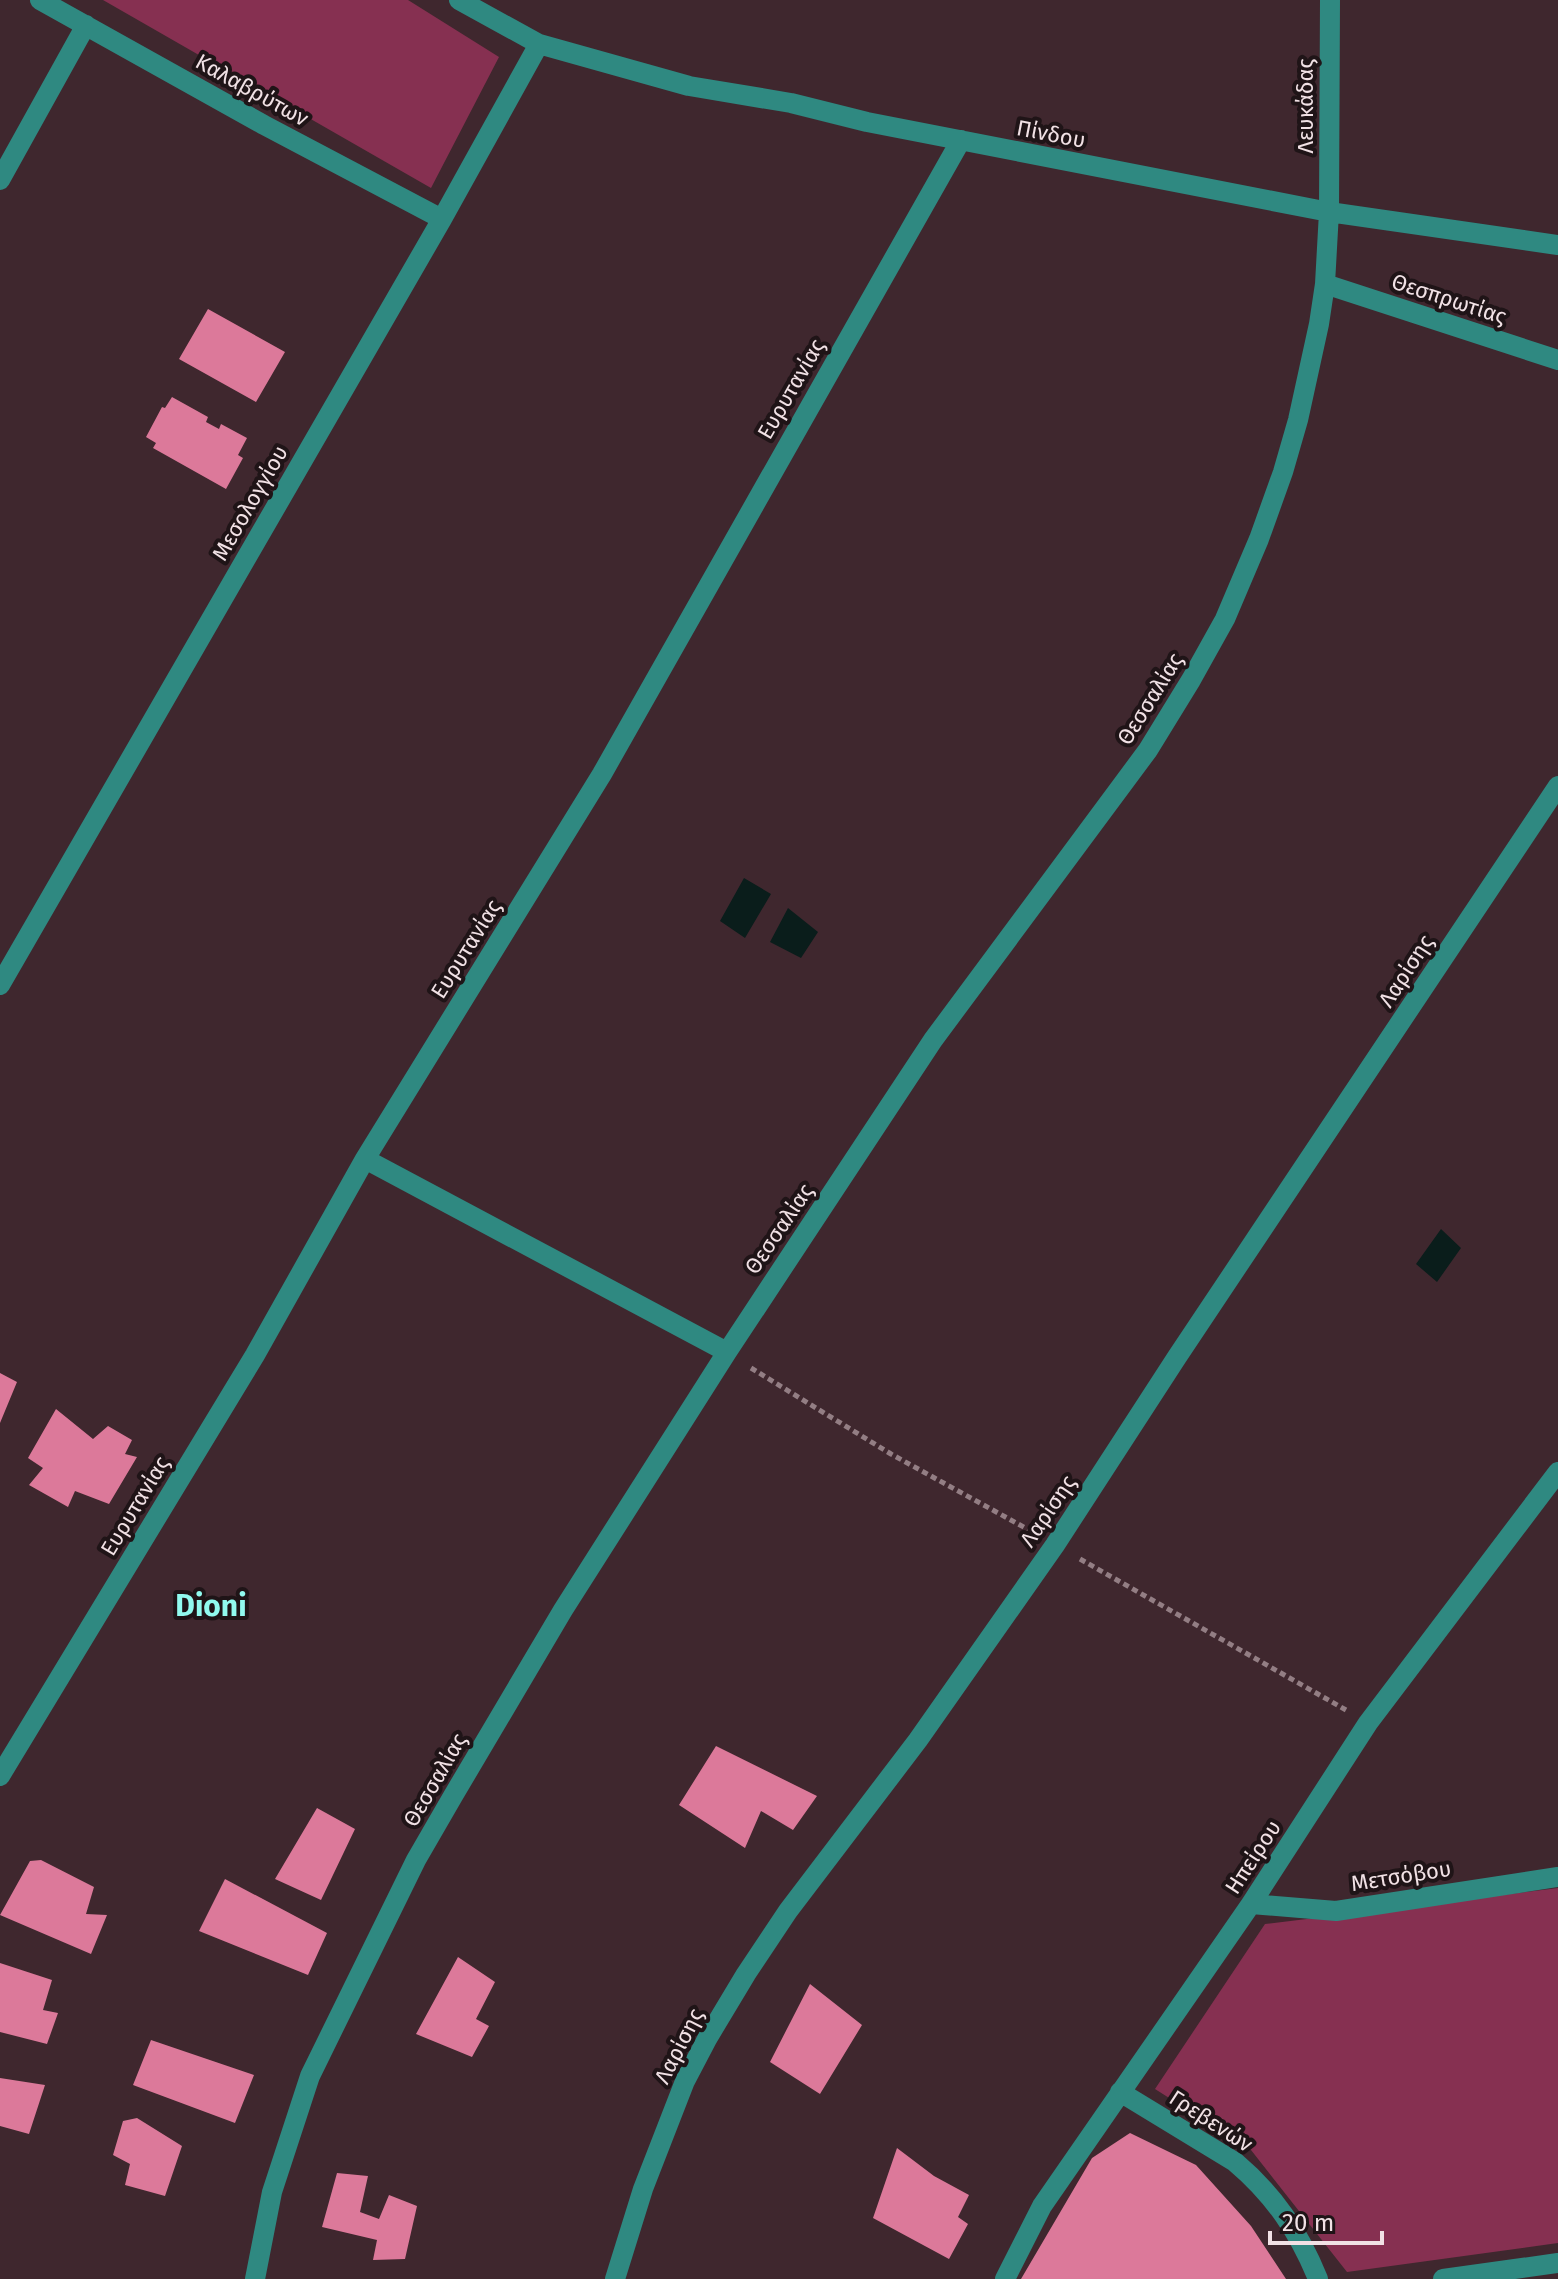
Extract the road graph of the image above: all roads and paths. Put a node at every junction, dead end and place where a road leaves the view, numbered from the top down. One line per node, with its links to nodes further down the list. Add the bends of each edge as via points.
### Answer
1 (40, 0): 4 (street, Καλαβρύτων)
2 (459, 0): 5 (street, Πίνδου)
3 (1330, 0): 8 (street, Λευκάδας)
4 (86, 25): 7 (street); 9 (street, Καλαβρύτων)
5 (539, 44): 6 (street, Πίνδου, via 689,86); 9 (street, Μεσολογγίου)
6 (961, 140): 8 (street, Πίνδου); 16 (street, Ευρυτανίας, via 602,774)
7 (0, 180)
8 (1329, 212): 10 (street, Πίνδου); 11 (street, Θεσσαλίας)
9 (442, 219): 14 (street, Μεσολογγίου)
10 (1558, 245)
11 (1325, 284): 12 (street, Θεσπρωτίας); 17 (street, Θεσσαλίας, via 1311,366 1283,472 1244,576 1197,671 1148,750 933,1040)
12 (1558, 360)
13 (1558, 786): 26 (street, Λαρίσης, via 1046,1558 746,1974 685,2081)
14 (5, 963): 15 (street, Μεσολογγίου)
15 (0, 985)
16 (365, 1159): 17 (street); 20 (street, Ευρυτανίας, via 255,1355)
17 (727, 1352): 25 (street, Θεσσαλίας, via 563,1610 416,1860 310,2076 272,2192)
18 (1558, 1472): 19 (street, Ηπείρου)
19 (1551, 1489): 22 (street, Ηπείρου, via 1368,1723)
20 (0, 1776)
21 (1558, 1877): 22 (street, Μετσόβου, via 1336,1911)
22 (1251, 1904): 23 (street, Ηπείρου)
23 (1120, 2092): 27 (street, Ηπείρου, via 1042,2206); 28 (street, Γρεβενών, via 1251,2176 1291,2222)
24 (1558, 2263): 29 (street)
25 (255, 2279)
26 (615, 2279)
27 (1005, 2279)
28 (1318, 2279)
29 (1443, 2279)

